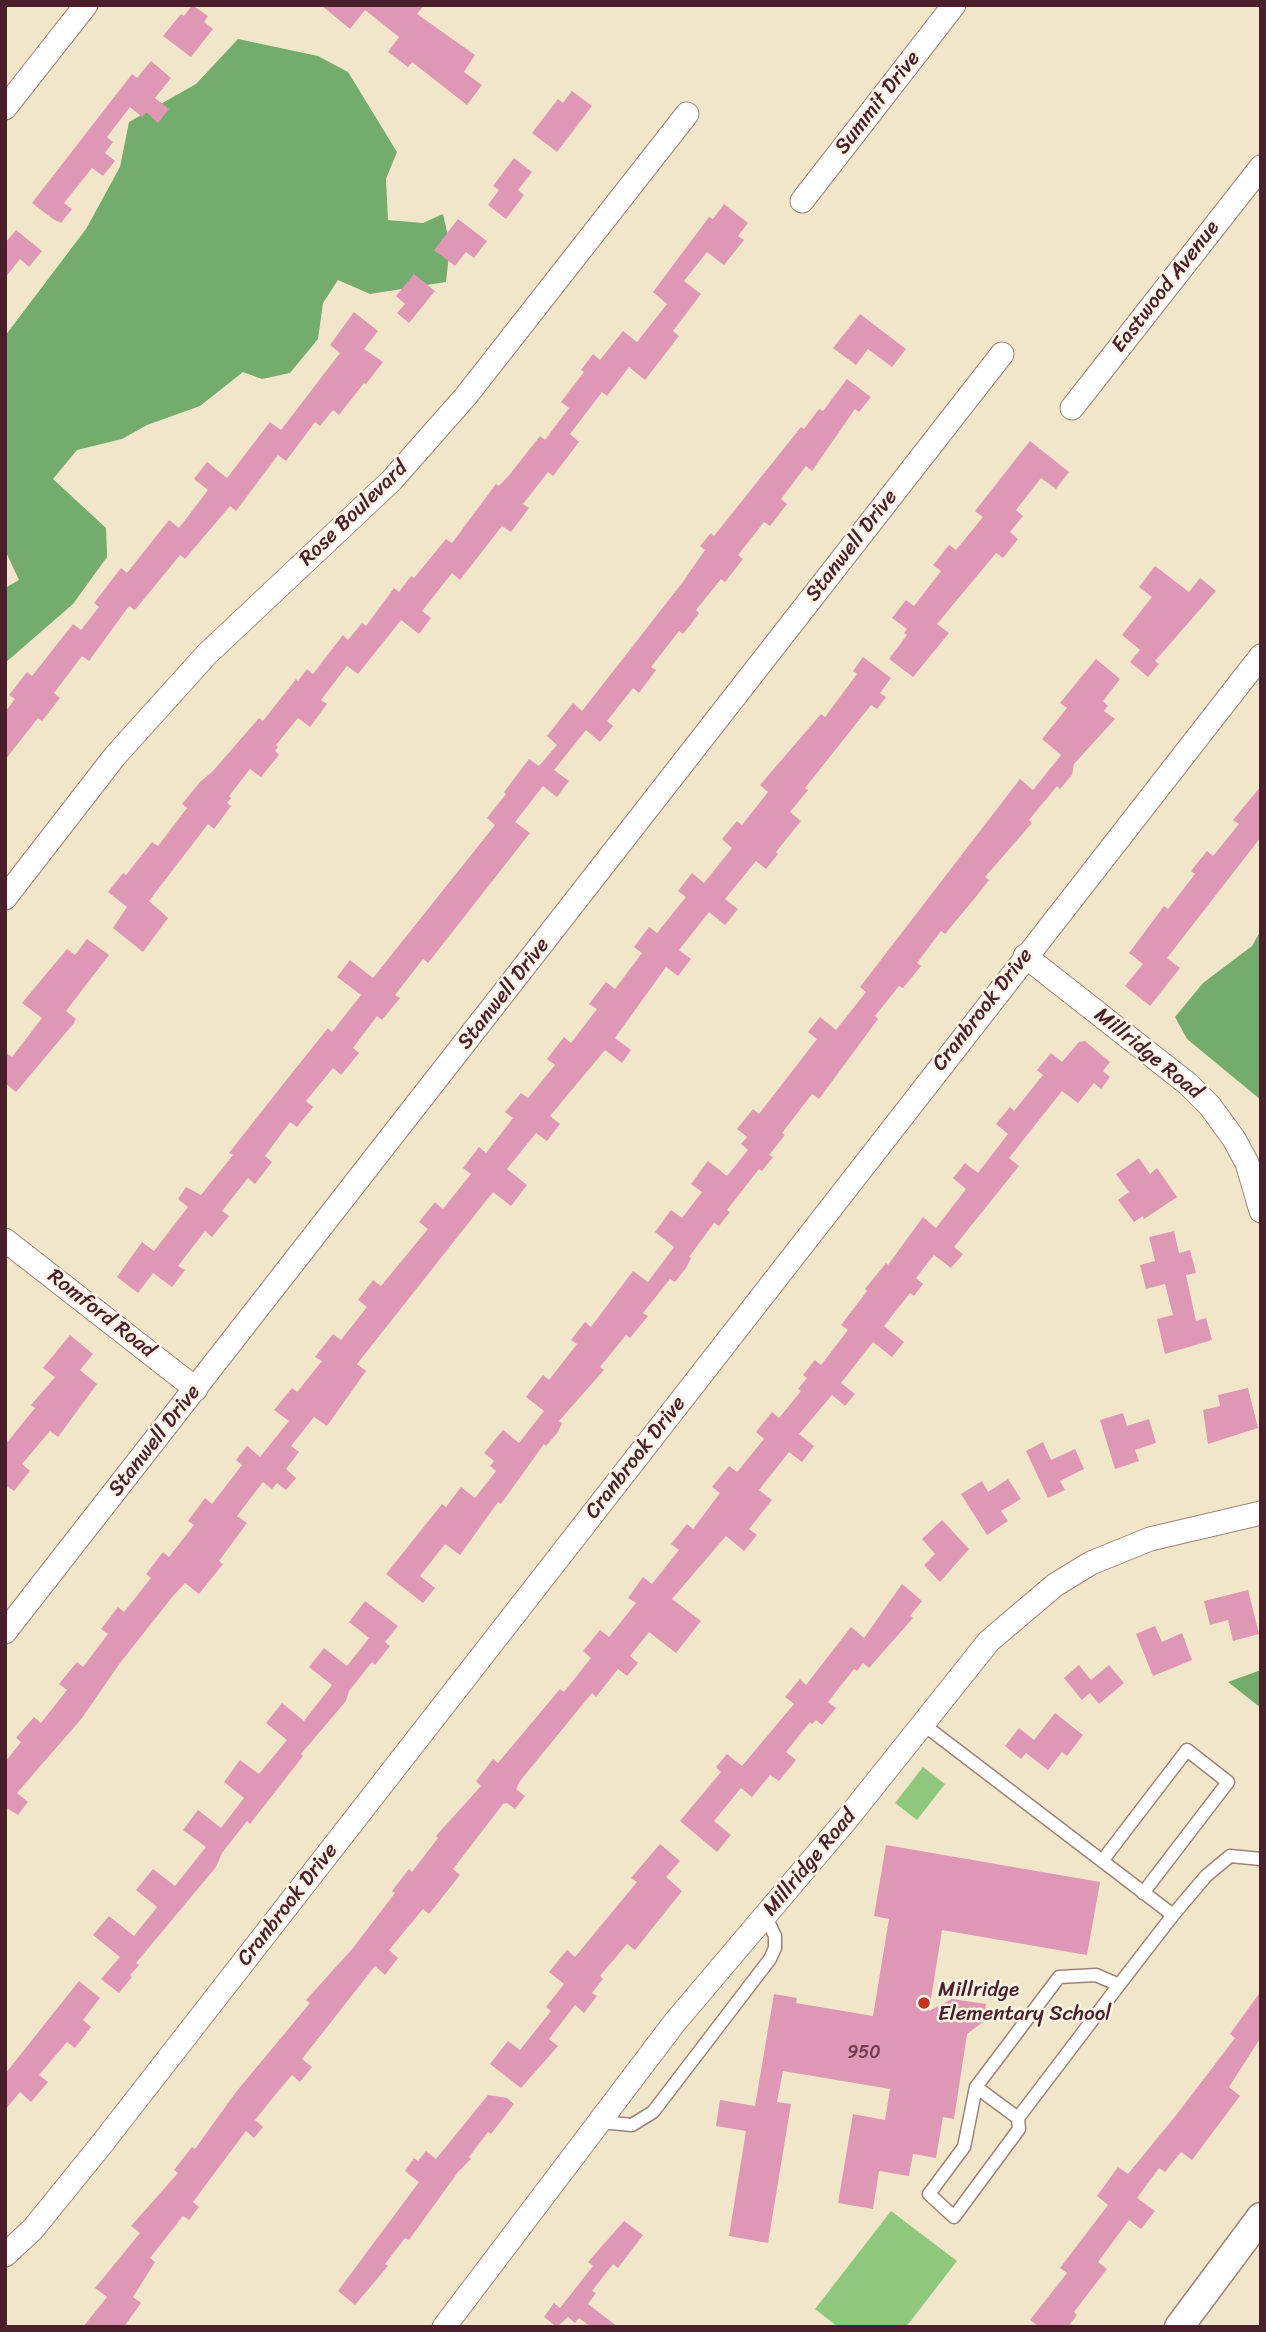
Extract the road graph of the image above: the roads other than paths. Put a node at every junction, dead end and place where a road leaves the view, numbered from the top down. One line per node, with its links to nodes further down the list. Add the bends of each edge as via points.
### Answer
1 (86, 5): 3 (street)
2 (954, 5): 6 (street, Summit Drive)
3 (5, 108)
4 (687, 114): 10 (street, Rose Boulevard, via 466,396 392,480 207,654 116,756)
5 (1261, 167): 8 (street, Eastwood Avenue)
6 (802, 201)
7 (1002, 354): 14 (street, Stanwell Drive)
8 (1072, 408)
9 (1261, 656): 11 (street, Cranbrook Drive)
10 (5, 898)
11 (1025, 956): 12 (street, Millridge Road, via 1210,1106 1247,1163); 28 (street, Cranbrook Drive, via 101,2144 24,2240)
12 (1261, 1211)
13 (5, 1240): 14 (street, Romford Road)
14 (196, 1389): 16 (street, Stanwell Drive)
15 (1261, 1513): 17 (street, Millridge Road, via 1129,1546 1091,1563 1055,1586 989,1641)
16 (5, 1632)
17 (924, 1725): 19 (lane); 22 (street, Millridge Road)
18 (1261, 1859): 21 (lane, via 1230,1856)
19 (1102, 1861): 20 (lane); 20 (lane, via 1187,1750 1228,1782)
20 (1143, 1892): 21 (lane)
21 (1173, 1914): 23 (lane)
22 (765, 1915): 26 (street, Millridge Road, via 675,2022); 26 (lane, via 775,1936 770,1959 653,2112 632,2124)
23 (1119, 1986): 24 (lane, via 1096,1975 1059,1977); 25 (lane)
24 (976, 2087): 25 (lane); 25 (lane, via 964,2147 929,2194 954,2217 1019,2129)
25 (1018, 2118)
26 (600, 2122): 29 (street, Millridge Road)
27 (1261, 2217): 30 (street)
28 (5, 2255)
29 (444, 2327)
30 (1179, 2327)

